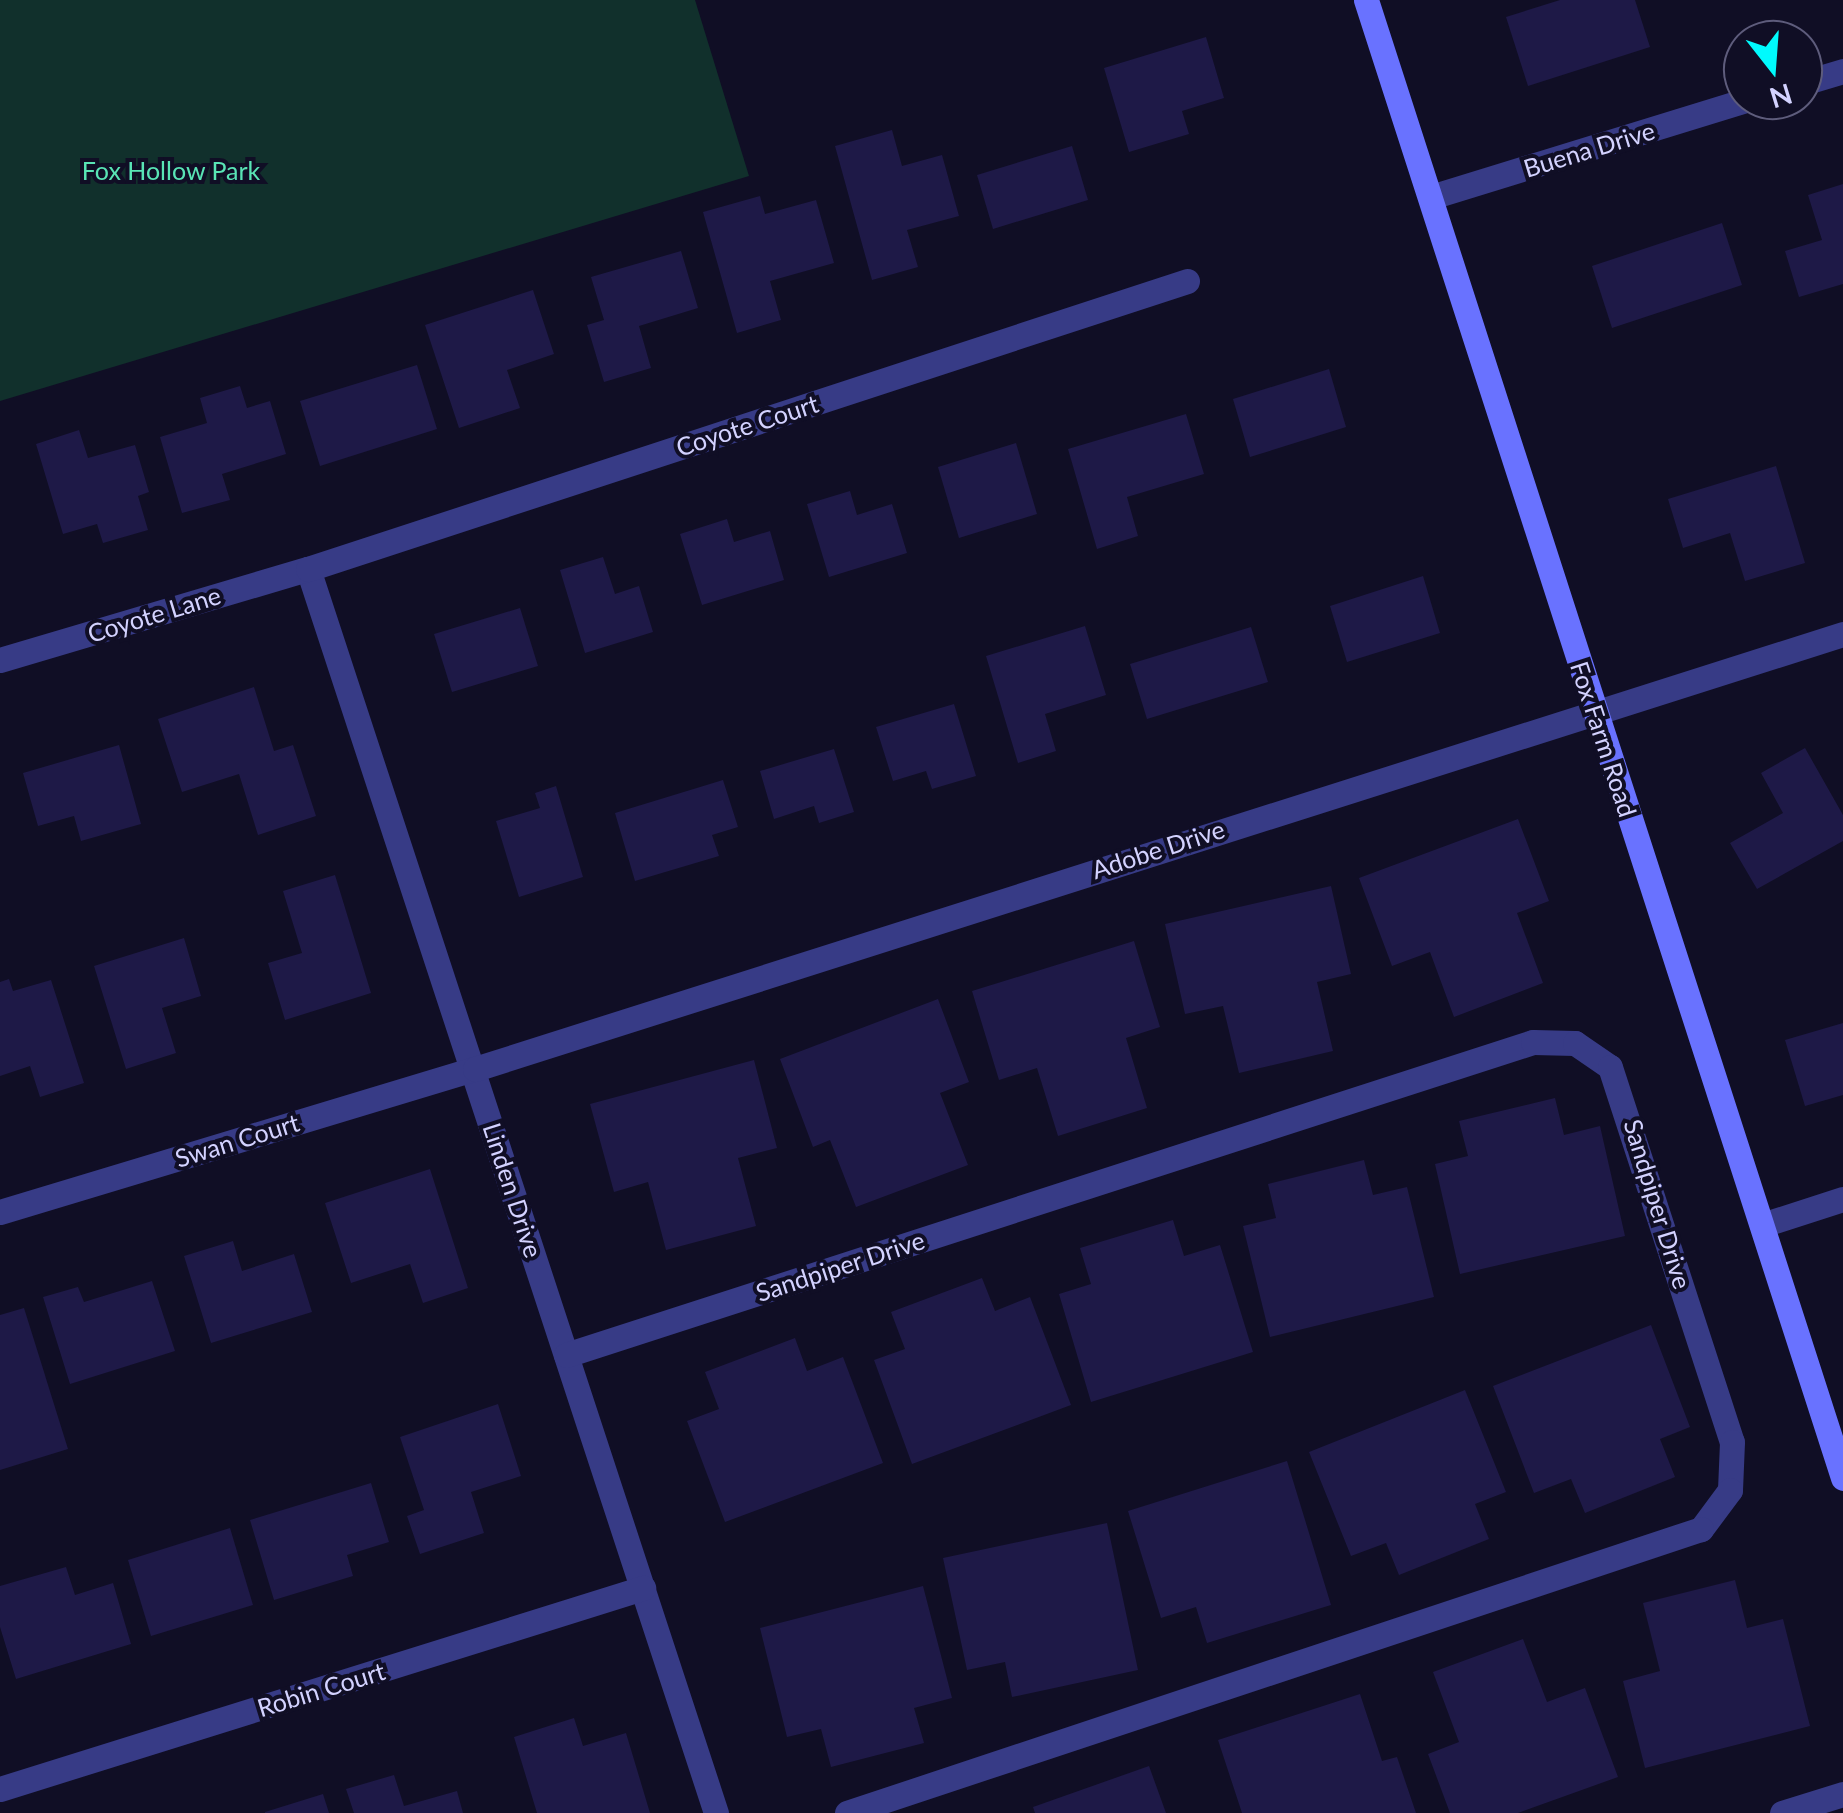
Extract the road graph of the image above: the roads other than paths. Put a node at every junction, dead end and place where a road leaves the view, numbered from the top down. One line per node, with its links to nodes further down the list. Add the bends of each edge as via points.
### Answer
1 (1366, 0): 3 (street, Fox Farm Road)
2 (1723, 107): 3 (street, Buena Drive)
3 (1431, 197): 8 (street, Fox Farm Road)
4 (1187, 281): 5 (street, Coyote Court)
5 (308, 568): 7 (street, Coyote Lane); 9 (street, Linden Drive)
6 (1843, 634): 8 (street, Adobe Drive)
7 (0, 660)
8 (1594, 709): 9 (street, Adobe Drive); 12 (street, Fox Farm Road)
9 (475, 1069): 11 (street, Swan Court); 13 (street, Linden Drive)
10 (1843, 1199): 12 (street)
11 (0, 1212)
12 (1762, 1224): 14 (street, Fox Farm Road)
13 (566, 1354): 15 (street, Linden Drive); 19 (street, Sandpiper Drive, via 1534,1042 1575,1043 1610,1066 1732,1442 1730,1490 1701,1529)
14 (1843, 1478)
15 (643, 1588): 16 (street, Robin Court); 18 (street, Linden Drive)
16 (0, 1790)
17 (1843, 1794): 20 (street)
18 (716, 1813)
19 (847, 1813)
20 (1782, 1813)

